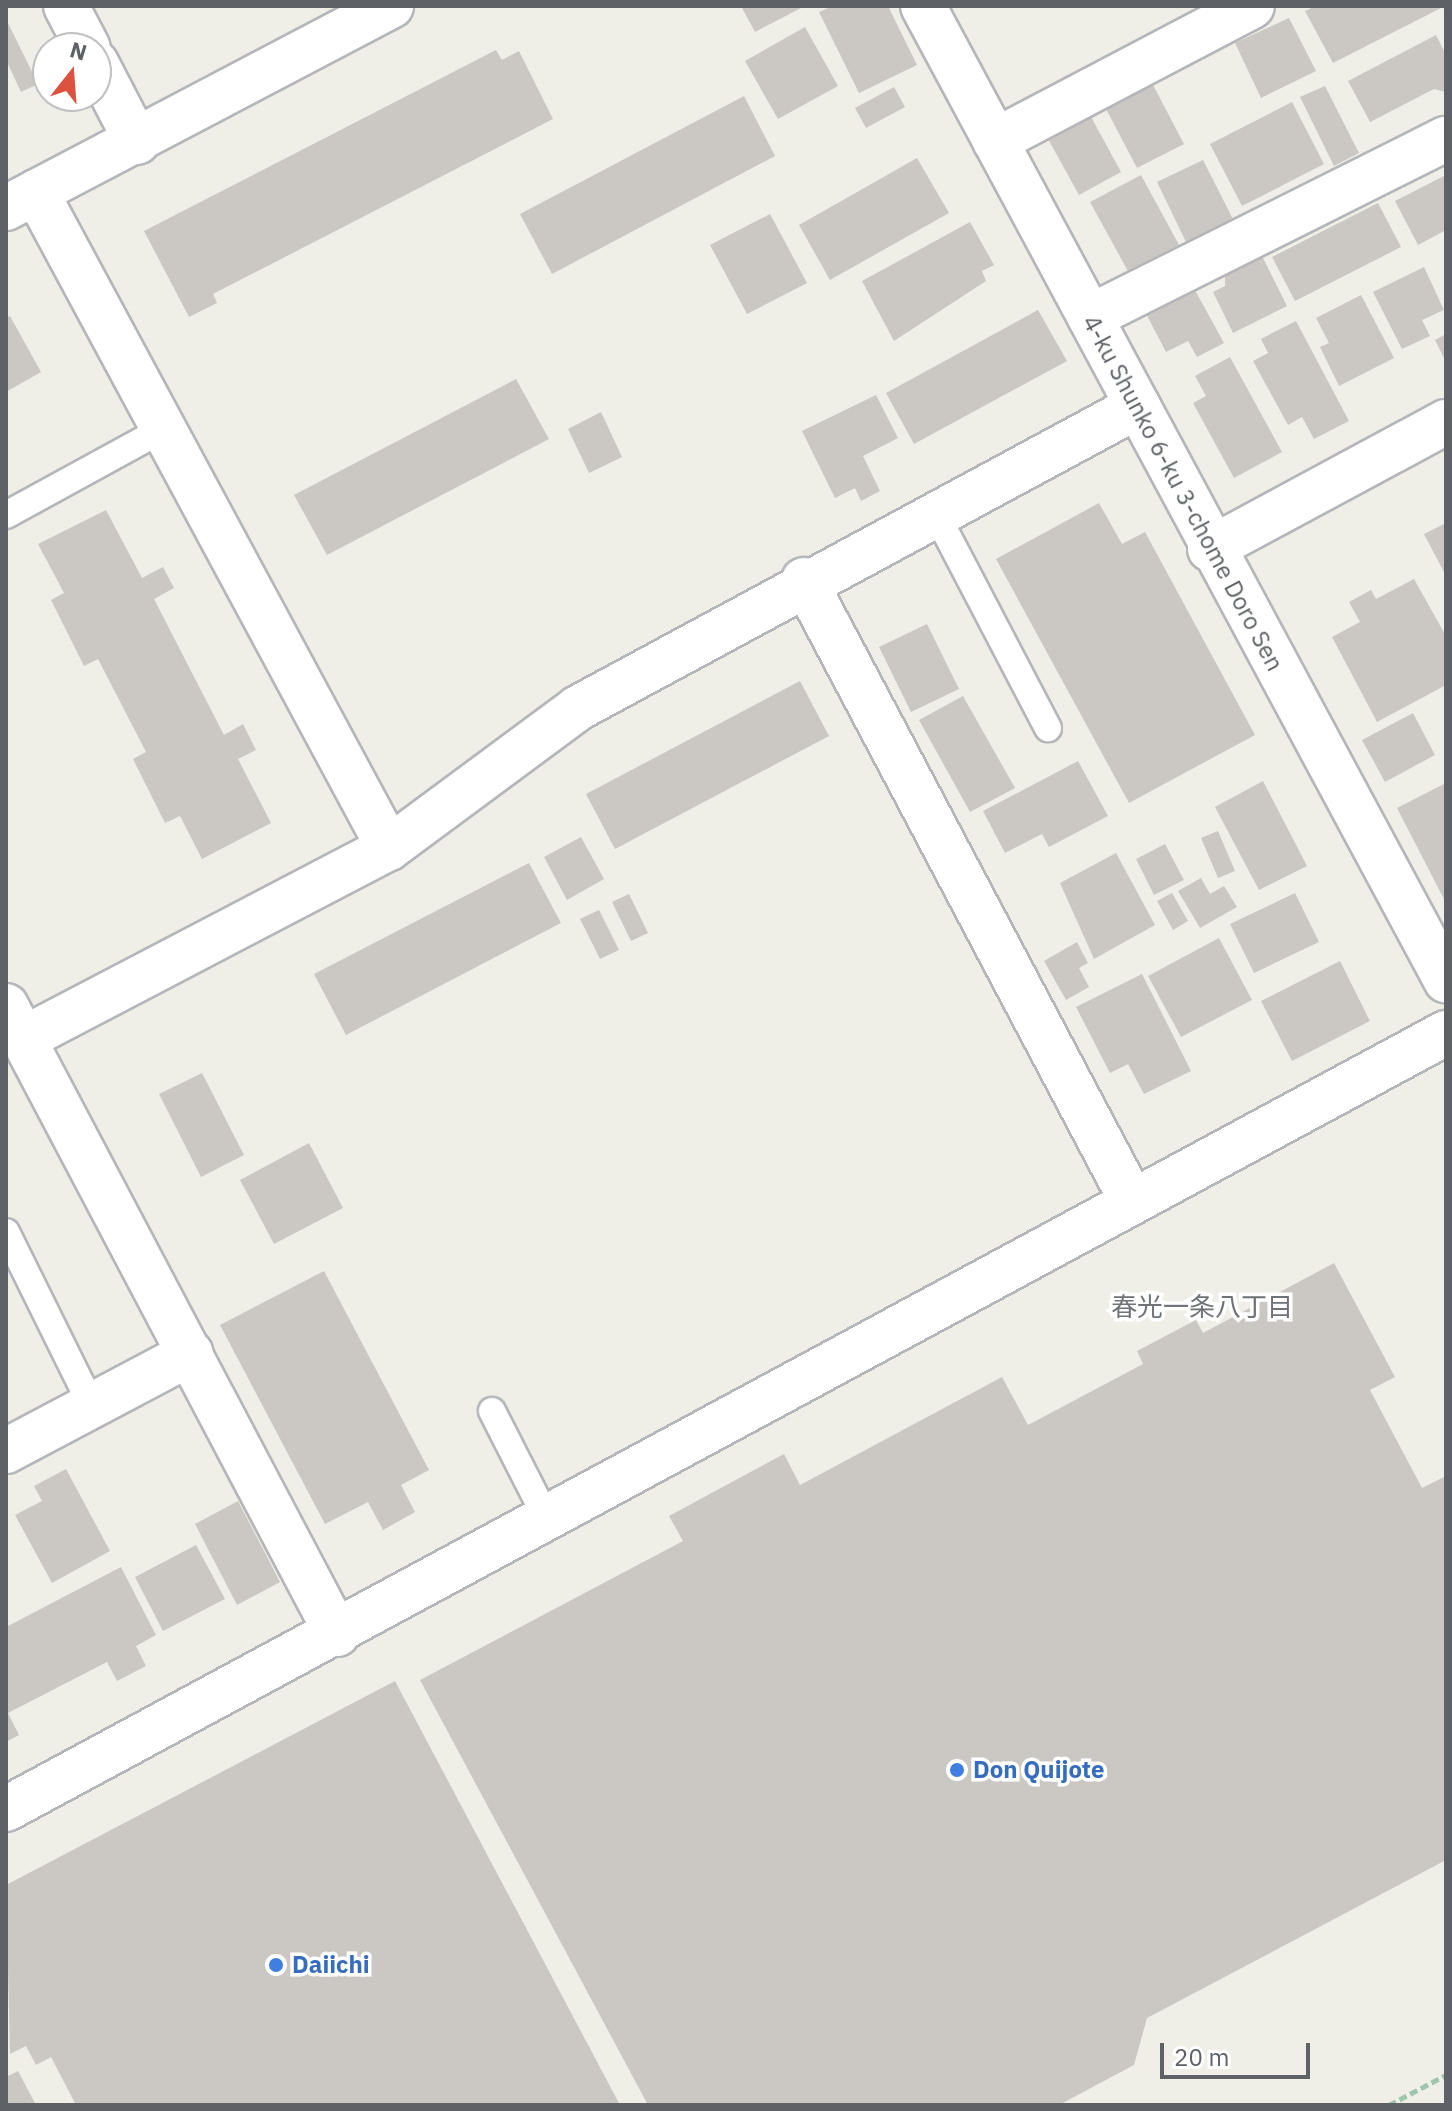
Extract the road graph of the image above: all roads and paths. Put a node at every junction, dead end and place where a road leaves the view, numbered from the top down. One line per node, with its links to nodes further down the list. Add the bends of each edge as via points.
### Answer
1 (66, 6): 5 (street)
2 (391, 6): 9 (street)
3 (923, 6): 8 (street, 4-ku Shunko 6-ku 3-chome Doro Sen)
4 (1252, 6): 8 (street)
5 (80, 32)
6 (112, 94): 9 (street)
7 (1446, 139): 11 (street)
8 (995, 141): 11 (street, 4-ku Shunko 6-ku 3-chome Doro Sen)
9 (137, 142): 10 (street)
10 (21, 200): 14 (street)
11 (1090, 317): 12 (street, 4-ku Shunko 6-ku 3-chome Doro Sen)
12 (1138, 406): 15 (street); 17 (street, 4-ku Shunko 6-ku 3-chome Doro Sen)
13 (1446, 422): 17 (street)
14 (163, 429): 16 (lane); 20 (street)
15 (935, 512): 18 (street); 19 (lane)
16 (6, 515)
17 (1210, 549): 21 (street, 4-ku Shunko 6-ku 3-chome Doro Sen)
18 (804, 580): 20 (street, via 578,708); 24 (street)
19 (1048, 728)
20 (389, 848): 22 (street)
21 (1446, 980)
22 (15, 1023): 26 (street)
23 (1446, 1033): 24 (street)
24 (1132, 1201): 30 (street)
25 (6, 1232): 27 (lane)
26 (191, 1353): 27 (street); 31 (street)
27 (92, 1406): 29 (street)
28 (492, 1411): 30 (lane)
29 (6, 1451)
30 (547, 1519): 31 (street)
31 (337, 1634): 32 (street)
32 (6, 1809)
33 (1446, 2075): 34 (path)
34 (1389, 2105)

